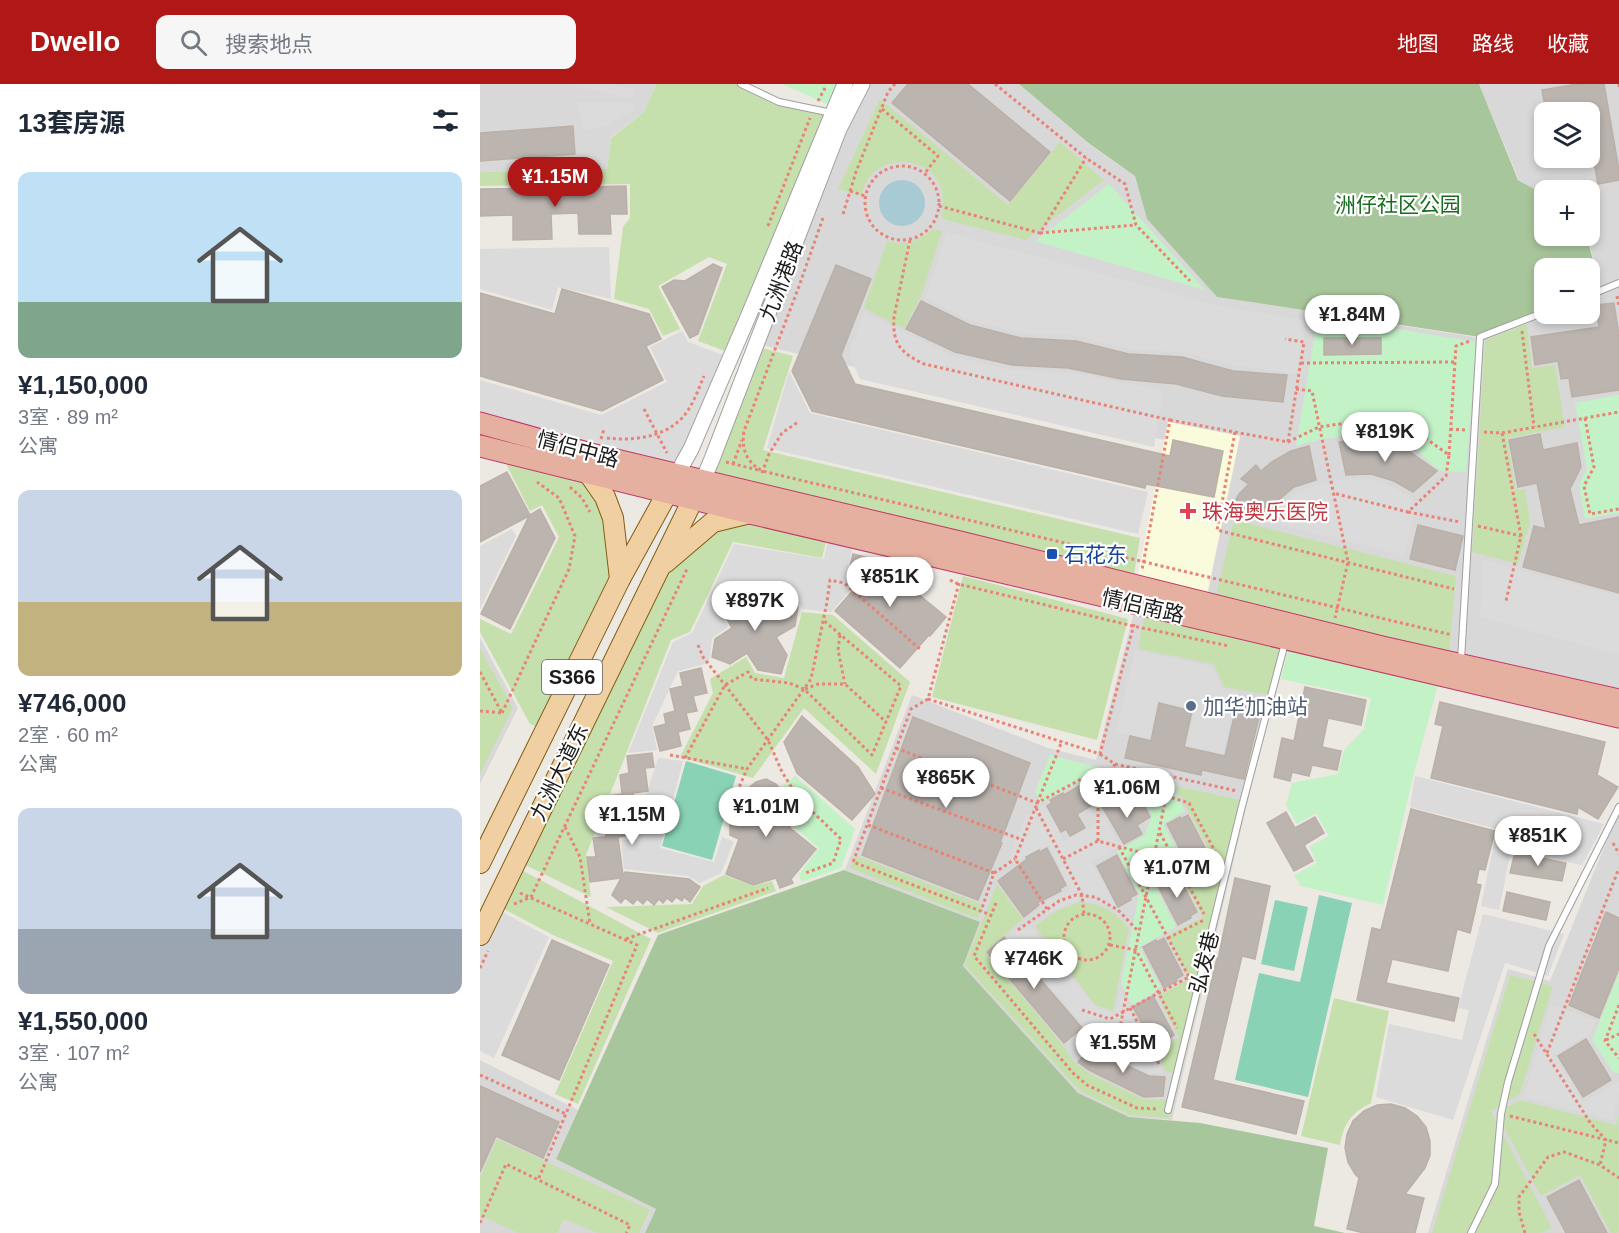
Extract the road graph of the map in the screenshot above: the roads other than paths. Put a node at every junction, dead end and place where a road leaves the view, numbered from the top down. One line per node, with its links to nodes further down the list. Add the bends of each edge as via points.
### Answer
1 (741, 84): 4 (lane, via 779,102)
2 (845, 84): 4 (street, 九洲港路)
3 (862, 84): 12 (street, 九洲港路, via 839,129)
4 (833, 113): 11 (street, 九洲港路)
5 (1619, 284): 6 (lane)
6 (1600, 291)
7 (1534, 316): 21 (lane, via 1480,337)
8 (480, 423): 11 (highway, 情侣中路)
9 (480, 446): 10 (highway, 情侣中路)
10 (589, 474): 13 (highway, 情侣中路); 17 (main road, via 613,519)
11 (677, 474): 12 (highway, 情侣南路); 13 (main road, 九洲大道东)
12 (703, 480): 14 (main road, 九洲大道东); 18 (highway, 情侣南路)
13 (667, 493): 14 (highway, 情侣南路); 17 (main road, 九洲大道东 / S366)
14 (693, 499): 15 (highway, 情侣南路); 16 (main road, 九洲大道东 / S366)
15 (750, 513): 16 (main road, via 713,522); 18 (highway, 情侣南路, via 957,572)
16 (658, 569): 22 (main road, 九洲大道东 / S366)
17 (620, 579): 20 (main road, 九洲大道东 / S366)
18 (1139, 596): 19 (highway, 情侣南路); 21 (highway, 情侣南路, via 1331,634)
19 (1286, 640): 24 (highway, 情侣南路); 28 (lane, 弘发巷)
20 (581, 660): 22 (main road); 26 (main road, 九洲大道东 / S366)
21 (1461, 665): 23 (highway, 情侣南路)
22 (609, 670): 27 (main road, 九洲大道东 / S366, via 504,885)
23 (1616, 698)
24 (1619, 717)
25 (1619, 807): 29 (lane, via 1549,946 1508,1082 1495,1184)
26 (480, 863)
27 (485, 941)
28 (1168, 1110)
29 (1471, 1233)

